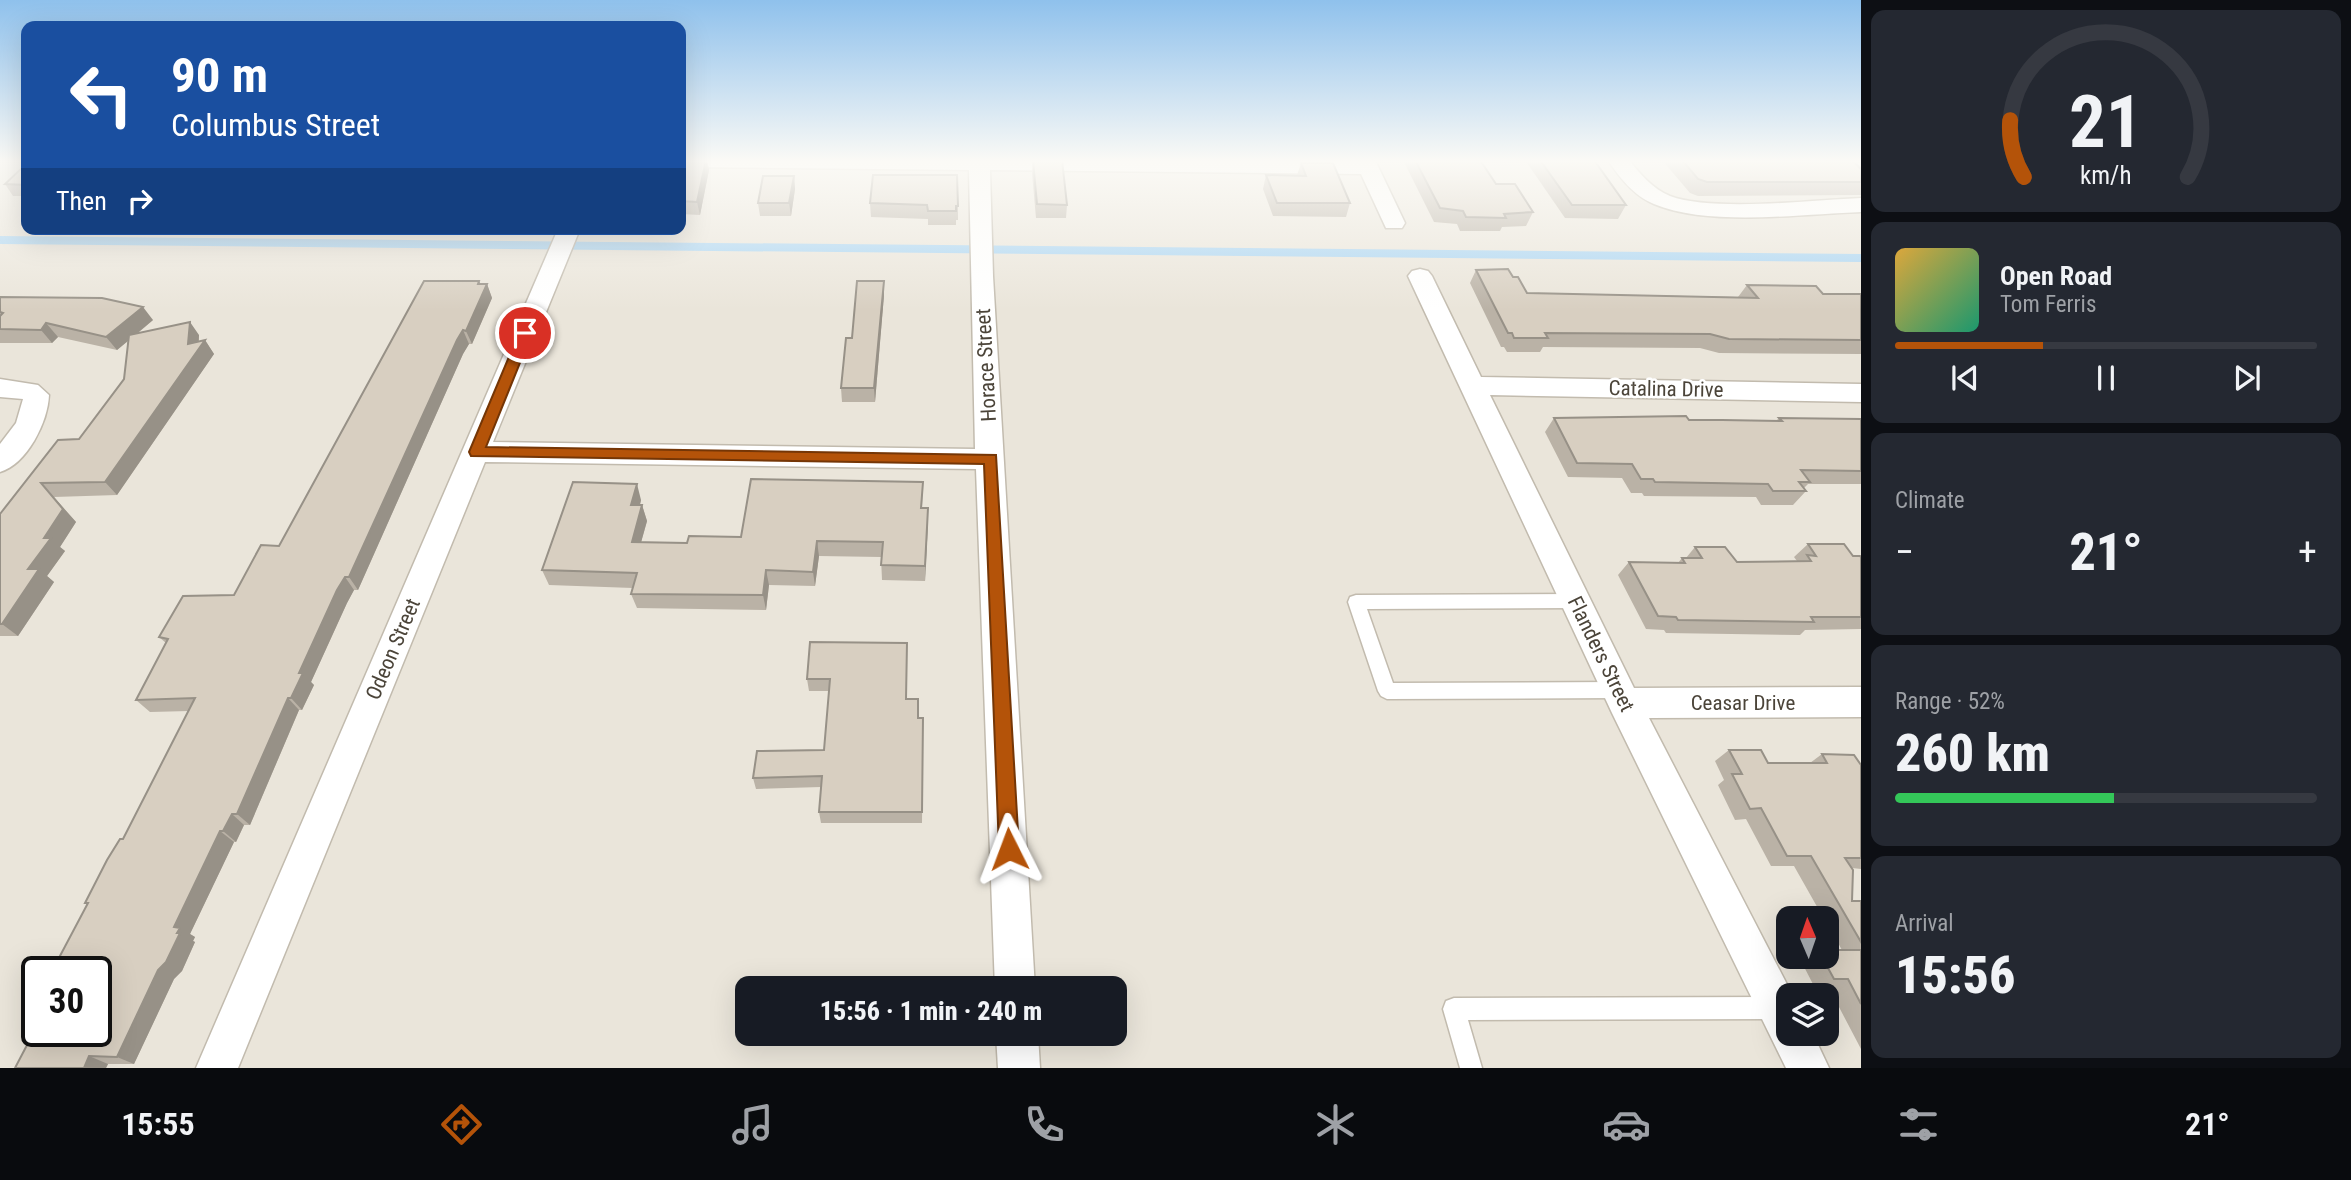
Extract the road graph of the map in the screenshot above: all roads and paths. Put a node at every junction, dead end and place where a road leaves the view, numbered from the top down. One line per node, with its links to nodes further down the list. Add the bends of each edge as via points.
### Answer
1 (979, 210): 10 (street, Horace Street)
2 (1388, 210): 3 (street)
3 (1394, 223)
4 (566, 235): 9 (street, Odeon Street)
5 (1420, 276): 6 (street, Flanders Street)
6 (1471, 386): 8 (street, Catalina Drive); 12 (street, Flanders Street)
7 (0, 388): 11 (street, via 36,395 32,419)
8 (1861, 393)
9 (476, 452): 10 (street); 20 (street, Odeon Street)
10 (991, 459): 15 (street, Horace Street)
11 (0, 462)
12 (1576, 601): 13 (street, Flanders Street); 13 (lane, via 1356,602 1387,691)
13 (1621, 696): 14 (street, Ceasar Drive); 16 (street, Flanders Street)
14 (1861, 702)
15 (1014, 976)
16 (1776, 1004)
17 (1776, 1024): 22 (lane, via 1454,1009)
18 (1017, 1046): 21 (street)
19 (1797, 1046): 23 (street, Flanders Street)
20 (217, 1068)
21 (1018, 1068)
22 (1471, 1068)
23 (1808, 1068)

